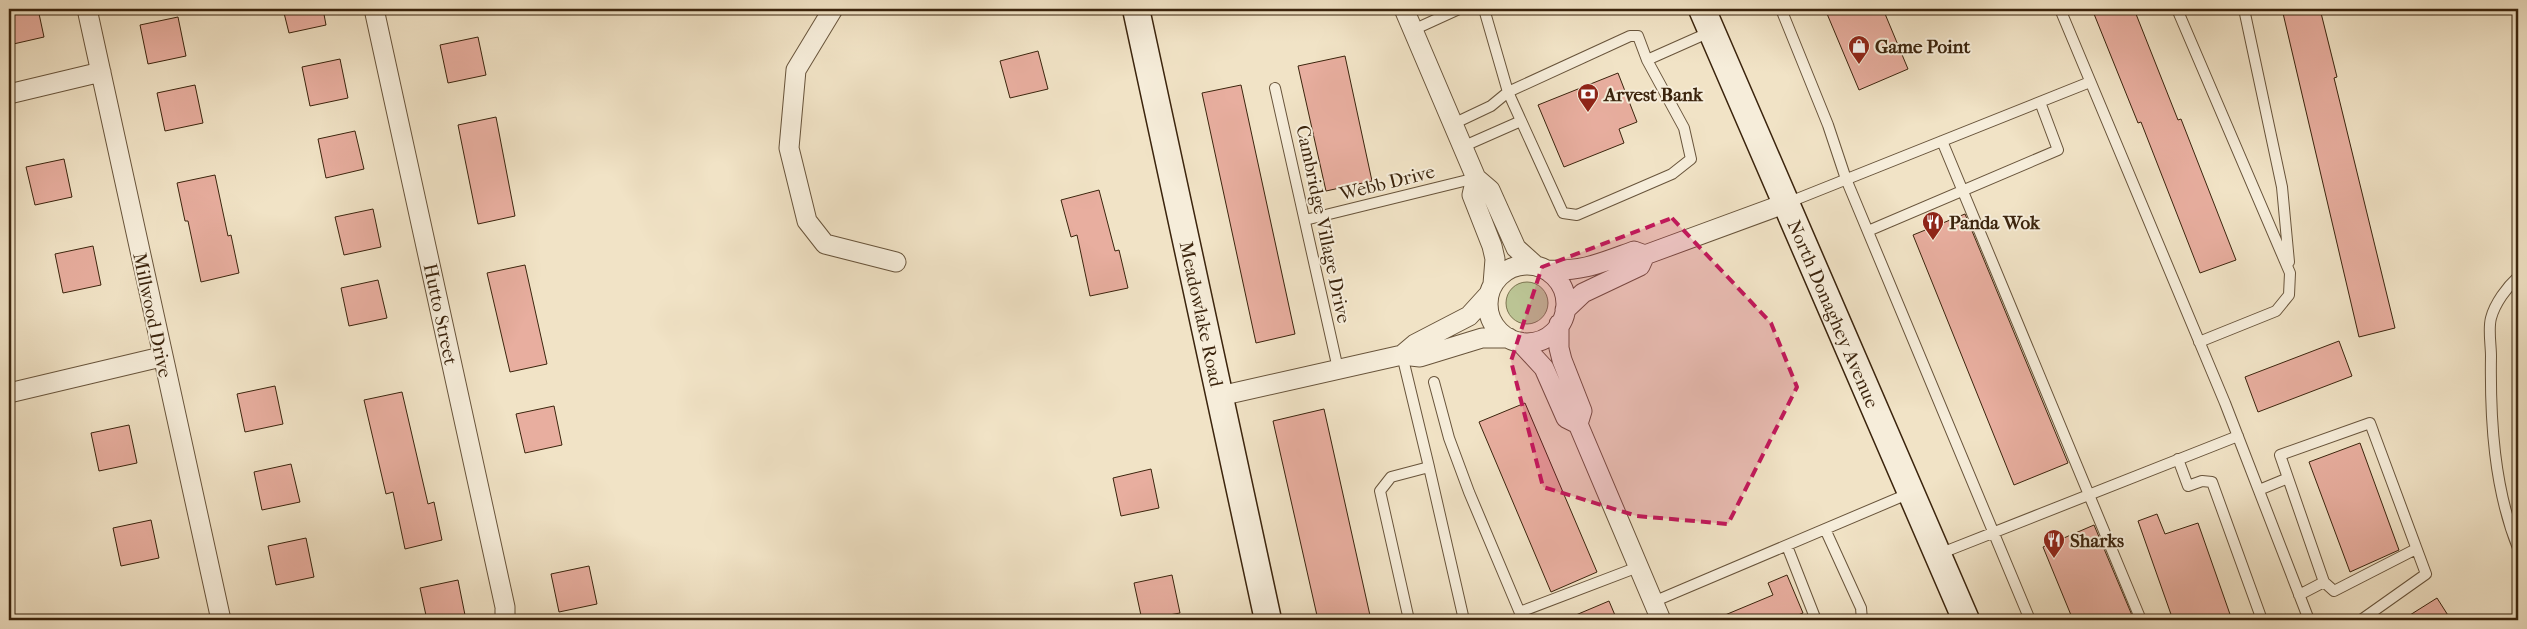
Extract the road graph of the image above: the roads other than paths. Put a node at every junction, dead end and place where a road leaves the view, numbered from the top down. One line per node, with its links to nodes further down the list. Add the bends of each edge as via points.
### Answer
1 (87, 9): 15 (street, Millwood Drive)
2 (374, 9): 66 (street, Hutto Street, via 505,607)
3 (834, 9): 32 (street, via 796,70 789,148 807,221 825,244)
4 (1136, 9): 45 (street, Meadowlake Road)
5 (1404, 9): 13 (street)
6 (1459, 9): 13 (lane)
7 (1484, 9): 18 (lane)
8 (1781, 9): 26 (lane)
9 (2060, 9): 16 (lane)
10 (2177, 9): 34 (lane)
11 (2244, 9): 34 (lane, via 2282,187)
12 (1706, 20): 14 (lane); 28 (street, North Donaghey Avenue)
13 (1413, 30): 22 (street)
14 (1647, 60): 18 (lane, via 1638,36 1630,36); 21 (lane, via 1684,128 1691,159 1672,174 1577,215 1563,213)
15 (101, 72): 19 (street); 41 (street, Millwood Drive)
16 (2090, 82): 20 (lane); 39 (lane)
17 (1275, 88): 29 (lane, Cambridge Village Drive)
18 (1508, 92): 21 (lane); 22 (lane, via 1491,106)
19 (9, 94)
20 (2040, 102): 23 (lane); 27 (lane, via 2058,150)
21 (1521, 121): 24 (lane)
22 (1452, 124): 24 (street)
23 (1942, 141): 26 (lane); 27 (lane)
24 (1462, 147): 25 (street)
25 (1476, 178): 29 (lane, Webb Drive); 33 (street, via 1490,190 1516,248); 36 (street, via 1472,195 1495,259)
26 (1846, 179): 28 (lane); 30 (lane)
27 (1962, 190): 30 (lane); 53 (lane)
28 (1784, 204): 31 (street); 52 (street, North Donaghey Avenue)
29 (1305, 220): 42 (lane, Cambridge Village Drive)
30 (1868, 231): 55 (lane)
31 (1645, 255): 33 (street, via 1634,251 1579,270); 37 (street, via 1640,266 1583,293)
32 (896, 262)
33 (1541, 268): 36 (street, via 1520,265 1509,269); 37 (street, via 1561,287 1565,298)
34 (2290, 273): 39 (lane, via 2289,295 2276,311)
35 (2518, 277): 57 (lane, via 2501,297 2491,319 2490,395 2493,445 2509,526)
36 (1491, 289): 38 (street, via 1488,305 1492,320 1498,329); 40 (street, via 1469,316 1415,344)
37 (1562, 317): 38 (street, via 1542,339); 46 (street, via 1560,354 1582,411)
38 (1515, 340): 40 (street, via 1476,339 1420,357); 46 (street, via 1544,368 1566,418)
39 (2199, 342): 47 (lane)
40 (1402, 355): 42 (street); 49 (lane)
41 (162, 357): 44 (street); 65 (street, Millwood Drive)
42 (1338, 369): 45 (street)
43 (1434, 382): 64 (lane, via 1468,492)
44 (9, 393)
45 (1220, 396): 67 (street, Meadowlake Road)
46 (1578, 424): 60 (street)
47 (2238, 436): 48 (lane); 51 (lane)
48 (2178, 460): 53 (lane); 76 (lane, via 2188,486 2202,481 2212,482)
49 (1429, 468): 68 (lane, via 1392,477 1380,491); 69 (lane)
50 (2288, 478): 51 (lane); 58 (lane, via 2280,455 2370,424); 61 (lane)
51 (2259, 490): 62 (lane)
52 (1910, 492): 54 (lane); 59 (street, North Donaghey Avenue)
53 (2088, 495): 55 (lane); 75 (lane)
54 (1825, 529): 56 (lane); 72 (lane, via 1861,608)
55 (1993, 532): 59 (lane); 74 (lane)
56 (1787, 546): 63 (lane); 71 (lane)
57 (2518, 548)
58 (2416, 549): 61 (lane, via 2334,590); 78 (lane, via 2426,574)
59 (1937, 554): 73 (street, North Donaghey Avenue)
60 (1638, 568): 63 (street); 64 (lane)
61 (2324, 582): 62 (lane)
62 (2299, 595): 77 (lane)
63 (1653, 602): 70 (street)
64 (1522, 616)
65 (220, 620)
66 (505, 620)
67 (1268, 620)
68 (1409, 620)
69 (1464, 620)
70 (1660, 620)
71 (1816, 620)
72 (1862, 620)
73 (1966, 620)
74 (2030, 620)
75 (2141, 620)
76 (2262, 620)
77 (2309, 620)
78 (2361, 620)

